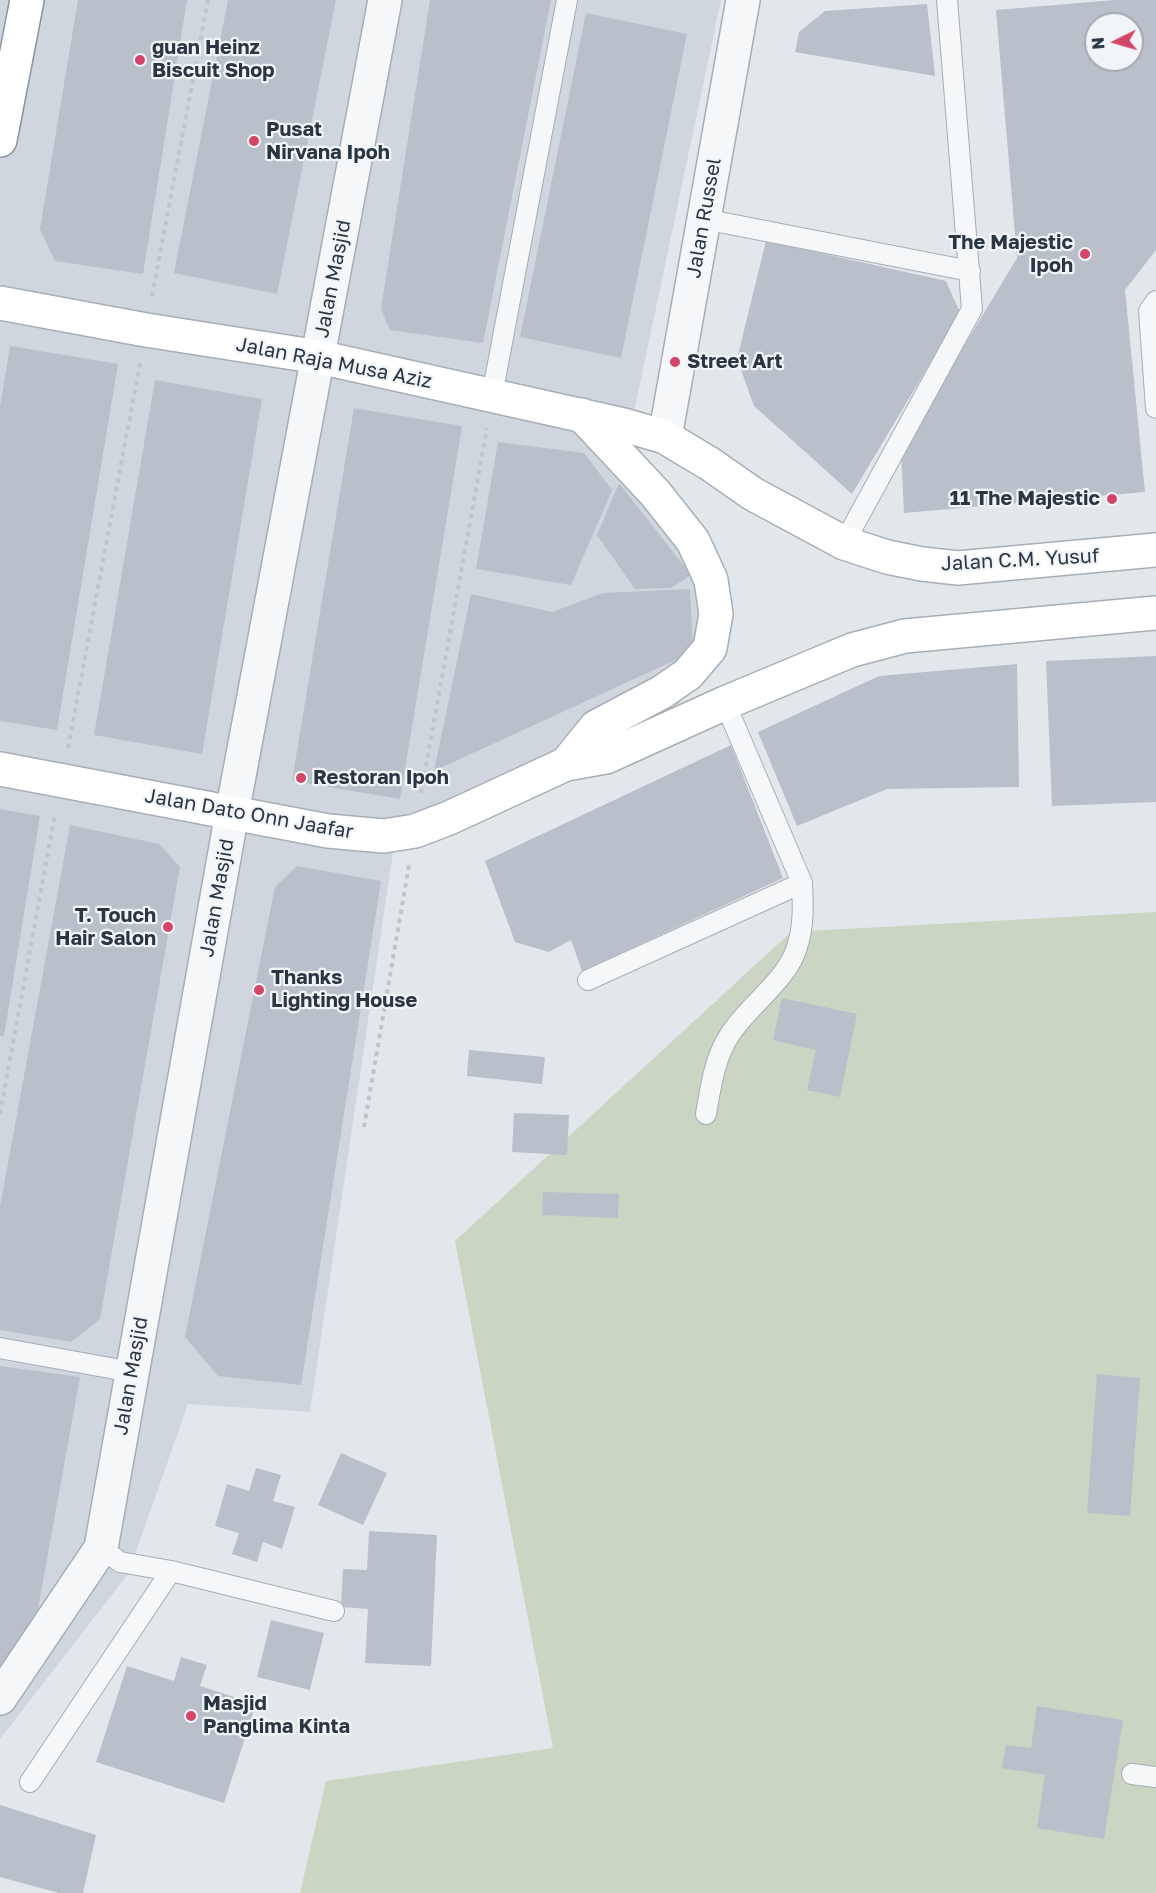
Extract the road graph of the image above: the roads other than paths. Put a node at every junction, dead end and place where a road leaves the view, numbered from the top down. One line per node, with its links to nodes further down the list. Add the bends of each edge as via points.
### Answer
1 (27, 0): 6 (main road)
2 (385, 0): 11 (street, Jalan Masjid)
3 (567, 0): 12 (lane)
4 (743, 0): 7 (street, Jalan Russel)
5 (947, 0): 8 (lane)
6 (0, 140)
7 (704, 219): 8 (lane); 15 (street, Jalan Russel)
8 (970, 271): 16 (lane, via 972,309)
9 (1156, 301): 13 (lane, via 1149,311)
10 (0, 303): 11 (main road, Jalan Raja Musa Aziz)
11 (319, 357): 12 (main road, Jalan Raja Musa Aziz); 22 (street, Jalan Masjid)
12 (492, 394): 14 (main road, Jalan Raja Musa Aziz)
13 (1156, 408)
14 (582, 415): 15 (main road, Jalan Raja Musa Aziz); 20 (main road, via 655,493 693,541 711,580 716,614 710,648 688,675 596,727)
15 (664, 436): 16 (main road, Jalan C.M. Yusuf, via 753,494)
16 (844, 543): 17 (main road, Jalan C.M. Yusuf, via 910,562 957,568)
17 (1156, 550)
18 (1156, 613): 19 (main road, via 905,636 852,650)
19 (725, 703): 20 (main road, Jalan Dato Onn Jaafar, via 606,757); 23 (lane)
20 (566, 764): 22 (main road, Jalan Dato Onn Jaafar, via 449,818 415,831 384,836 328,831)
21 (0, 769): 22 (main road, Jalan Dato Onn Jaafar)
22 (232, 813): 27 (street, Jalan Masjid)
23 (802, 883): 24 (lane); 25 (lane, via 804,912 797,949 784,971 746,1012 723,1046)
24 (588, 980)
25 (706, 1114)
26 (0, 1348): 27 (lane)
27 (132, 1372): 28 (street, Jalan Masjid)
28 (100, 1548): 29 (lane, via 120,1562); 31 (street, Jalan Masjid)
29 (171, 1571): 30 (lane); 34 (lane)
30 (334, 1611)
31 (0, 1698)
32 (1132, 1774): 33 (lane)
33 (1156, 1777)
34 (30, 1782)

